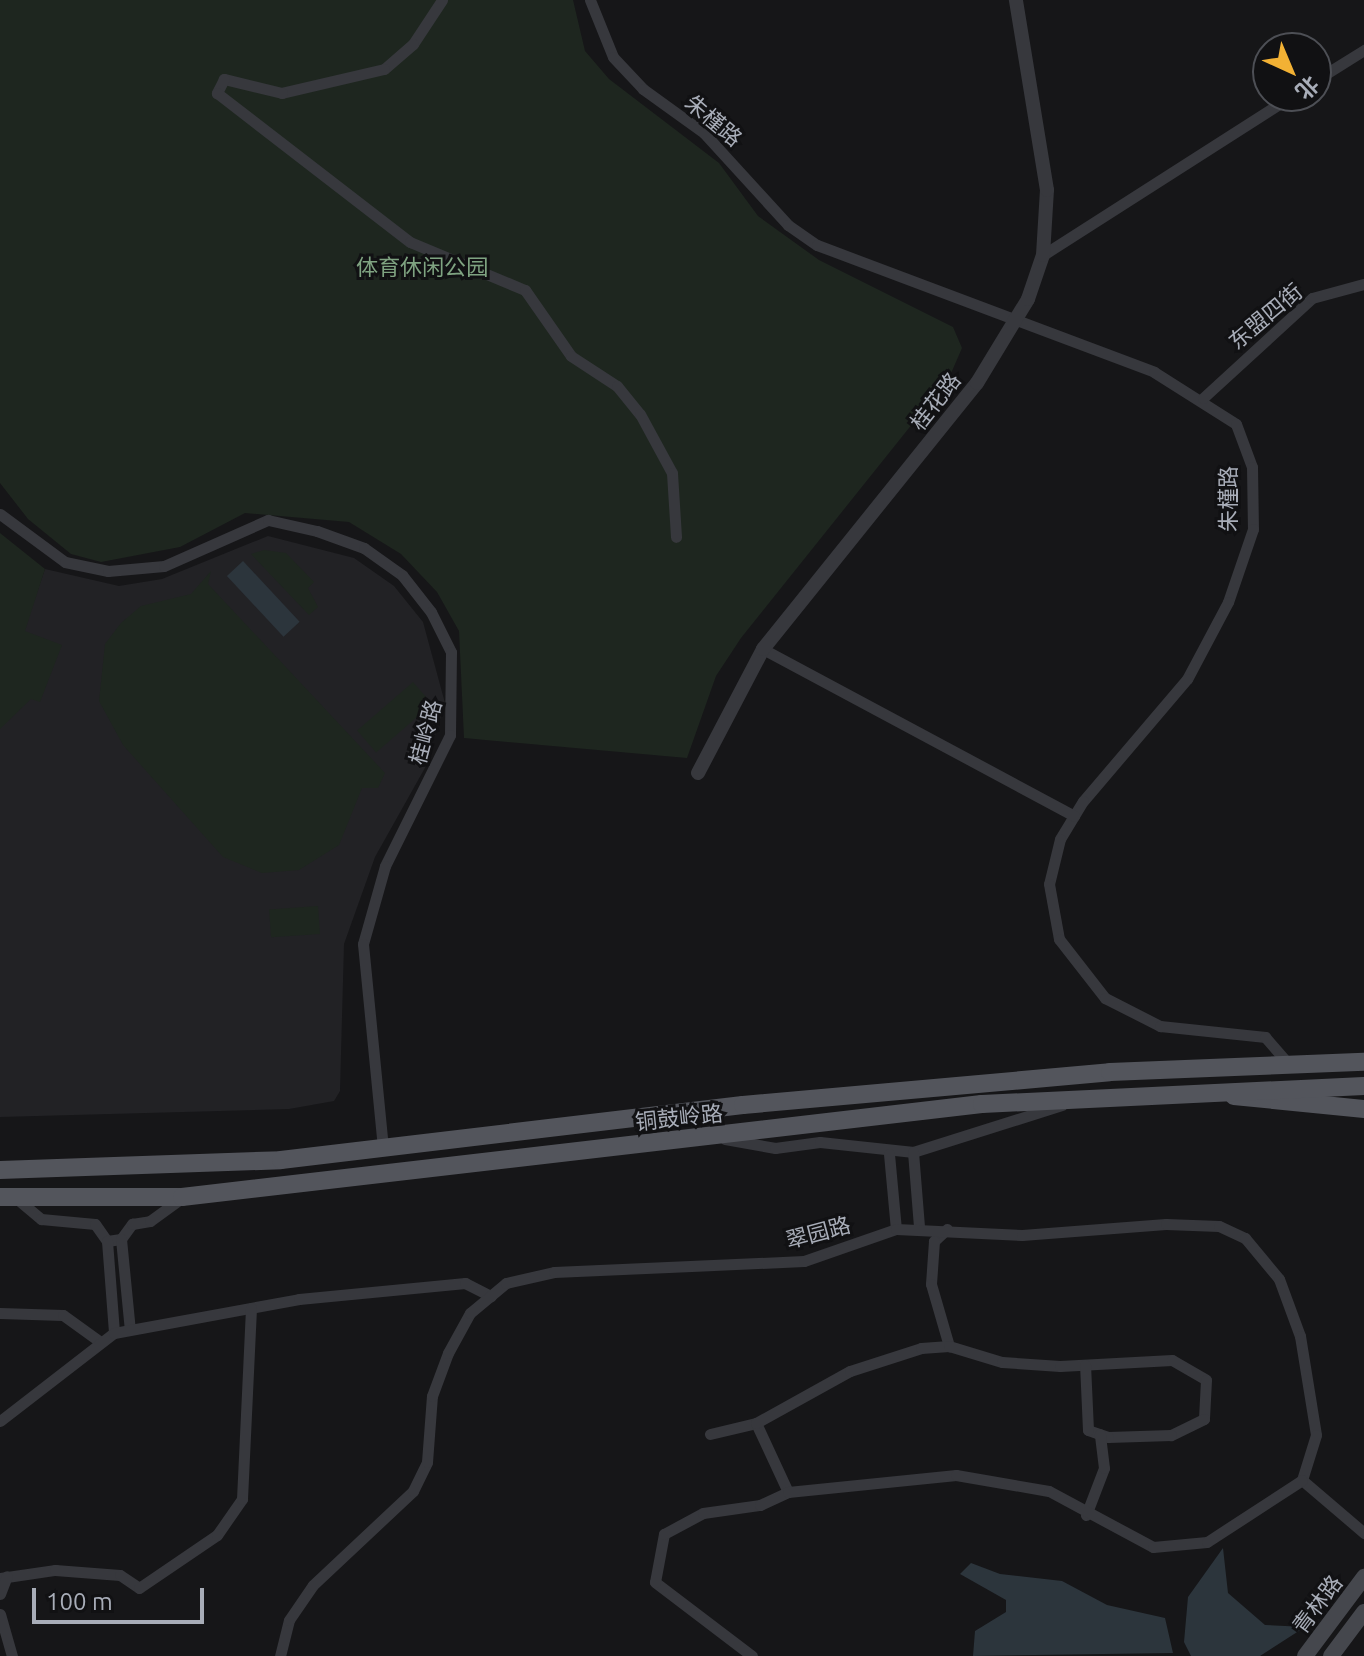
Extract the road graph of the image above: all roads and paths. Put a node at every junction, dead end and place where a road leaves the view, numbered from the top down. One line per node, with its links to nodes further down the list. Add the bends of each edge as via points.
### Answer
1 (442, 0): 12 (street, via 413,44 384,69 282,93 224,79 217,93 410,242 525,290 571,356 617,386 640,414 672,473)
2 (590, 0): 9 (street, 朱槿路, via 613,57 643,89 704,133 788,225 848,259)
3 (1016, 0): 7 (street, 桂花路, via 1042,124)
4 (1364, 50): 5 (street)
5 (1332, 70)
6 (1267, 112): 7 (street)
7 (1043, 255): 9 (street, 桂花路)
8 (1364, 284): 10 (street, 东盟四街, via 1312,298)
9 (1015, 322): 10 (street, 朱槿路, via 1154,372); 13 (street, 桂花路, via 977,383)
10 (1203, 398): 15 (street, 朱槿路, via 1236,424 1252,467 1253,529 1228,602 1187,679)
11 (0, 514): 24 (street, 桂岭路, via 65,562 108,571 164,566 268,520 317,531 364,548 402,575 431,612 451,652 450,735 385,866 363,944)
12 (676, 537)
13 (763, 649): 14 (street, 桂花路); 15 (street)
14 (698, 773)
15 (1074, 816): 16 (street, 朱槿路, via 1049,884 1059,939 1085,976 1133,1016 1160,1026 1248,1032 1278,1046)
16 (1287, 1062): 17 (main road, 铜鼓岭路); 22 (main road, 铜鼓岭路, via 789,1101)
17 (1364, 1062)
18 (1364, 1086): 19 (main road, 铜鼓岭路)
19 (1211, 1091): 20 (main road, 铜鼓岭路); 21 (main road, via 1277,1106)
20 (1079, 1099): 23 (main road, 铜鼓岭路); 25 (street)
21 (1364, 1109)
22 (490, 1135): 24 (main road, 铜鼓岭路); 27 (main road)
23 (717, 1137): 26 (street); 27 (main road, 铜鼓岭路)
24 (383, 1148): 28 (main road, 铜鼓岭路, via 138,1170)
25 (913, 1152): 26 (street); 31 (street)
26 (889, 1154): 32 (street)
27 (493, 1161): 29 (main road, 铜鼓岭路)
28 (0, 1170)
29 (184, 1196): 30 (main road, 铜鼓岭路); 34 (street, via 150,1221 132,1224)
30 (8, 1197): 35 (street, via 41,1219 95,1224)
31 (919, 1227): 32 (street, 翠园路); 33 (street, 翠园路)
32 (896, 1229): 36 (street, 翠园路, via 804,1261 554,1272 506,1283)
33 (947, 1229): 42 (street, via 934,1241 931,1284); 48 (street, 翠园路, via 1022,1235 1166,1224 1219,1226 1245,1238 1279,1279 1300,1336 1316,1435)
34 (121, 1239): 35 (street); 39 (street)
35 (107, 1241): 40 (street)
36 (491, 1296): 37 (street, via 465,1283); 58 (street, 翠园路, via 470,1313 448,1353 432,1396 427,1462 413,1491 313,1585 289,1620)
37 (251, 1308): 39 (street); 52 (street, via 242,1499 217,1535 139,1588 120,1575 55,1570)
38 (0, 1313): 41 (street, via 63,1315)
39 (130, 1330): 40 (street)
40 (114, 1333): 41 (street)
41 (99, 1341): 44 (street)
42 (949, 1346): 43 (street, via 1002,1362); 45 (street, via 850,1371)
43 (1085, 1365): 47 (street, via 1088,1430); 47 (street, via 1172,1360 1206,1380 1204,1419 1171,1435)
44 (0, 1421)
45 (756, 1423): 46 (street); 49 (street)
46 (710, 1434)
47 (1100, 1434): 50 (street, via 1104,1468)
48 (1302, 1480): 50 (street, via 1207,1542 1153,1547); 51 (street)
49 (788, 1492): 50 (street, via 956,1475 1049,1491); 59 (street, via 760,1505 703,1513 664,1534 655,1582)
50 (1086, 1515)
51 (1364, 1533)
52 (3, 1577): 54 (street)
53 (1364, 1577): 60 (main road, 青林路)
54 (0, 1594)
55 (1364, 1612): 61 (main road, 青林路)
56 (0, 1614): 57 (street)
57 (12, 1656)
58 (280, 1656)
59 (752, 1656)
60 (1305, 1656)
61 (1331, 1656)

